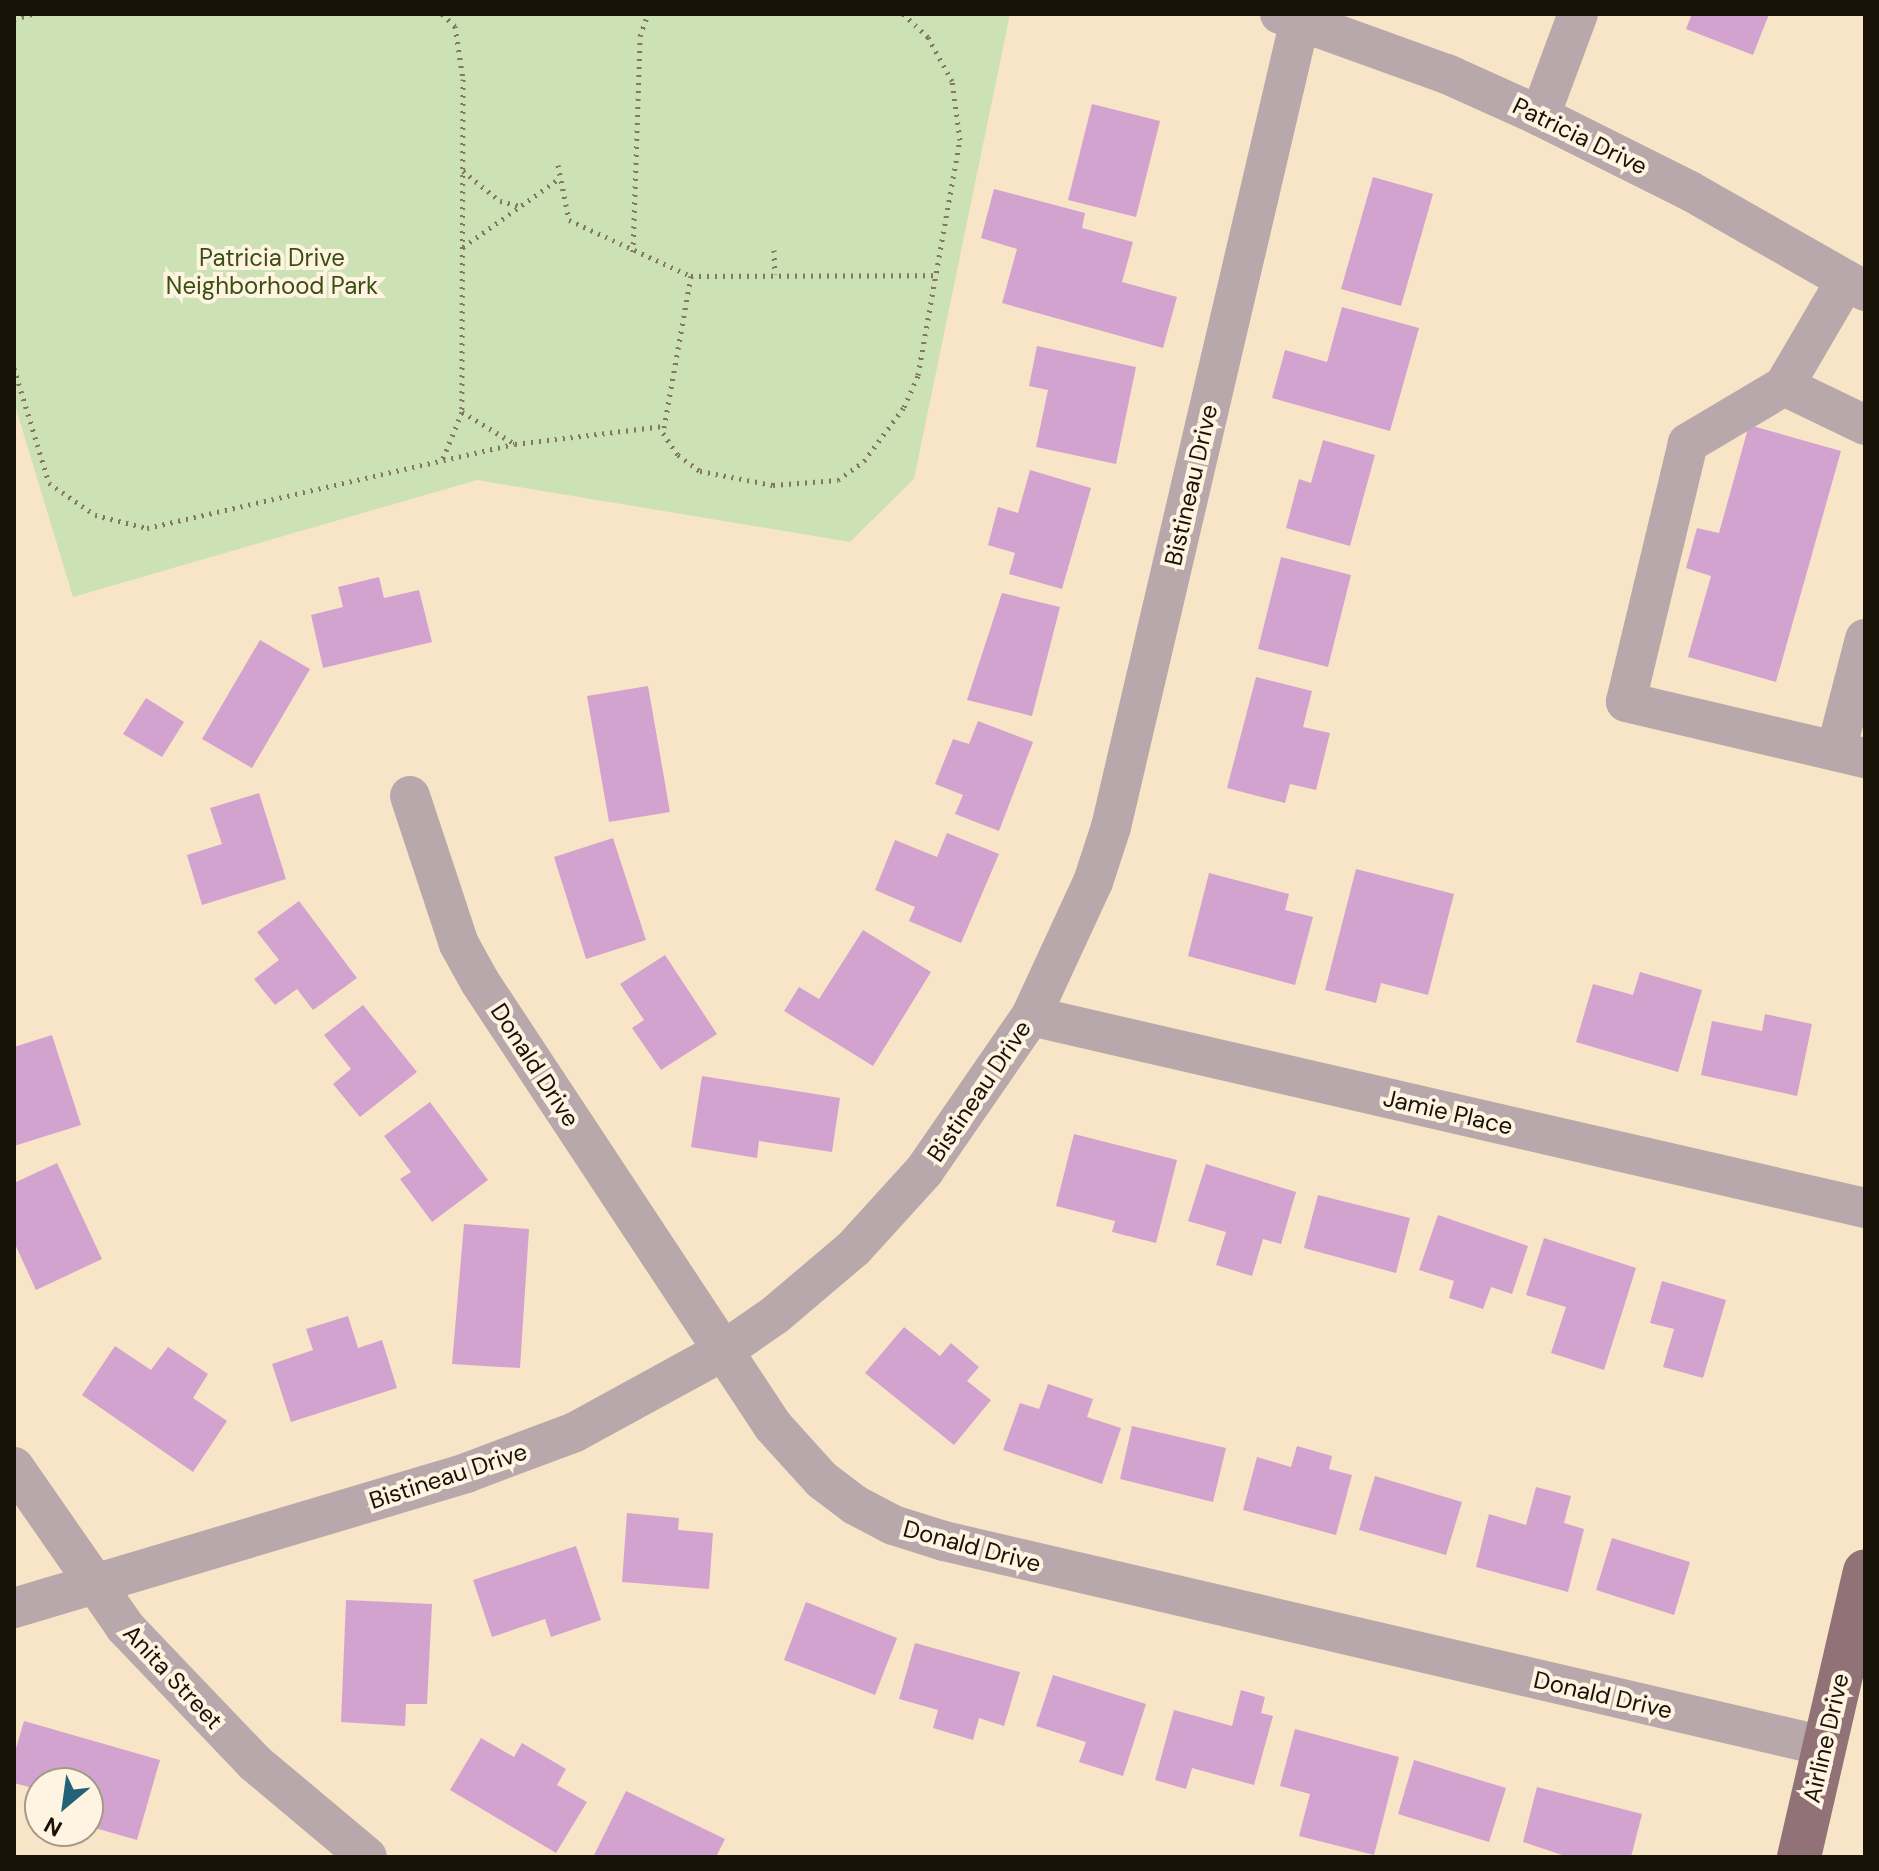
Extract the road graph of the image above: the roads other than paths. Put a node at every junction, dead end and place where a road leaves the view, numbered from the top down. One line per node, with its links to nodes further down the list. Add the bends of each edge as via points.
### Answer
1 (1578, 14): 3 (street)
2 (1290, 17): 3 (street, Patricia Drive, via 1447,74); 11 (street, Bistineau Drive, via 1111,827 1076,923)
3 (1540, 116): 4 (street, Patricia Drive, via 1690,191)
4 (1855, 285): 5 (street)
5 (1784, 386): 6 (street); 9 (street, via 1688,443 1626,702)
6 (1865, 425)
7 (1864, 644): 8 (street)
8 (1858, 699): 9 (street)
9 (1851, 755)
10 (410, 796): 13 (street, Donald Drive, via 459,944 480,982)
11 (1031, 1016): 12 (street, Jamie Place); 13 (street, Bistineau Drive, via 957,1129 888,1212 816,1283)
12 (1865, 1208)
13 (723, 1351): 16 (street, Bistineau Drive, via 575,1432 515,1456); 18 (street, Donald Drive, via 794,1453 855,1505 893,1525)
14 (14, 1467): 16 (street, Anita Street)
15 (1865, 1572): 18 (main road, Airline Drive)
16 (91, 1584): 17 (street, Bistineau Drive); 19 (street, Anita Street, via 255,1763)
17 (14, 1608)
18 (1824, 1746): 20 (main road, Airline Drive)
19 (365, 1853)
20 (1799, 1857)

